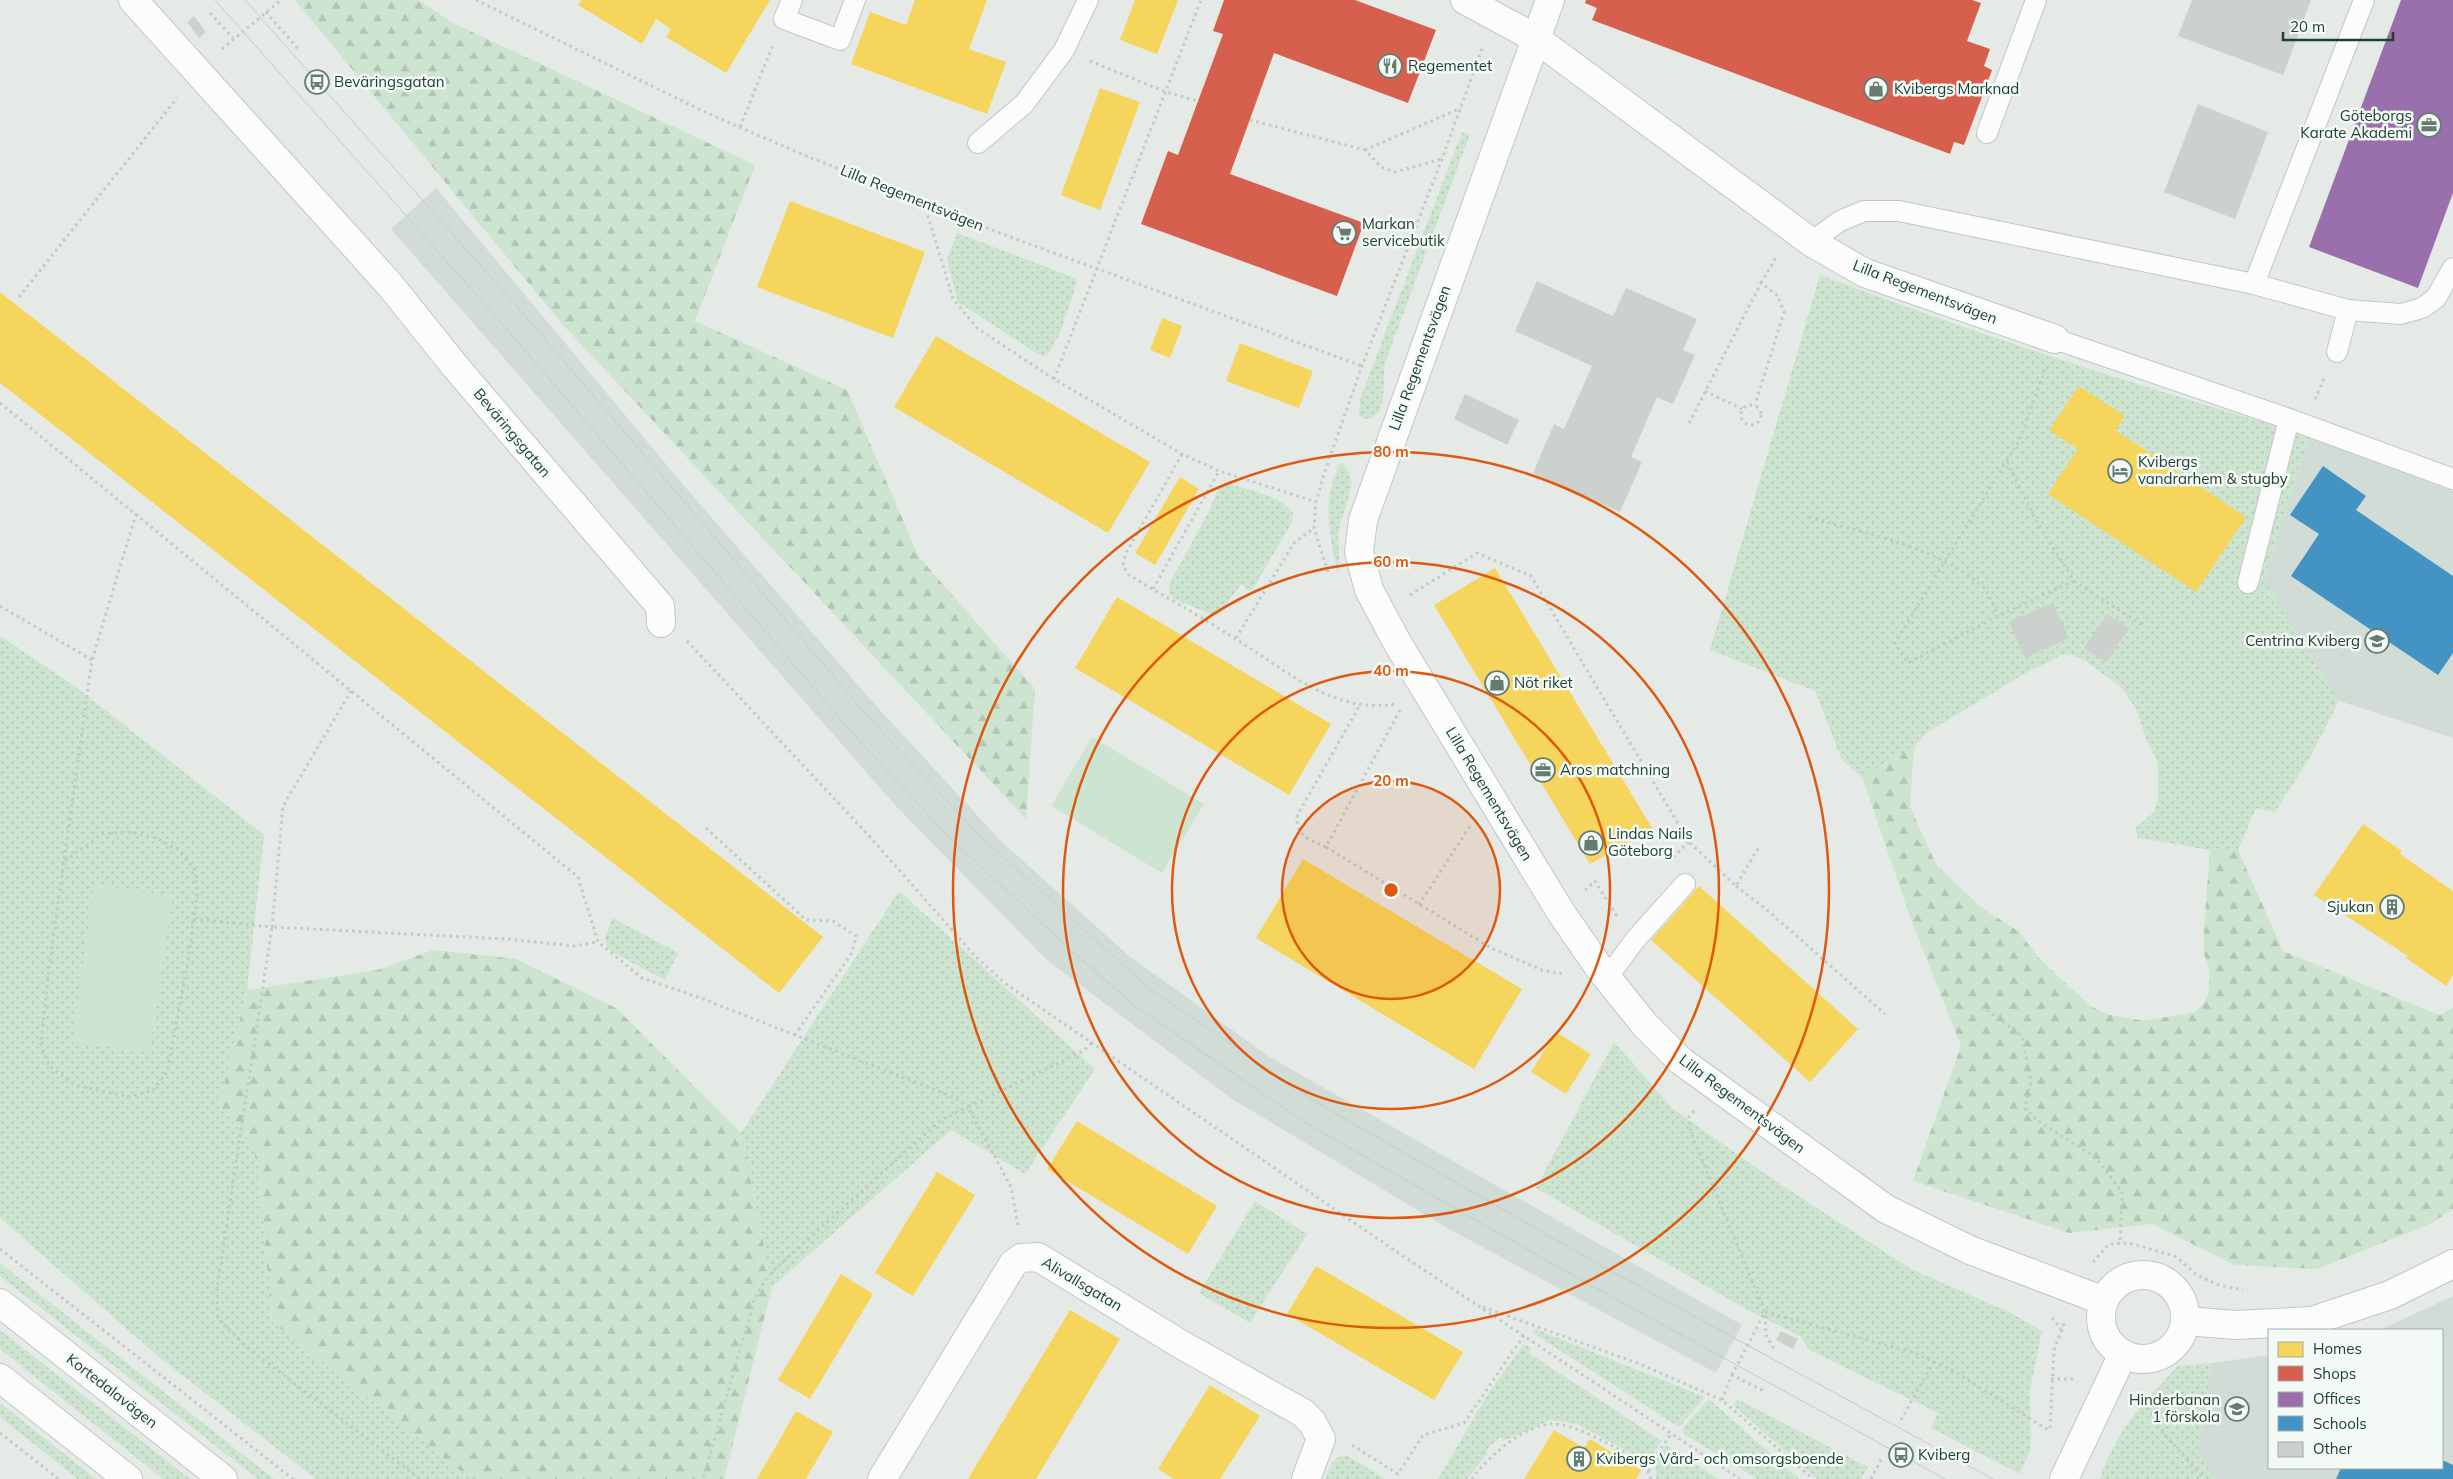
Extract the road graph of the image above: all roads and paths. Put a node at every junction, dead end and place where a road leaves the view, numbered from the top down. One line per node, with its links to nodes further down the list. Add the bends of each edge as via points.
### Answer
1 (133, 0): 20 (street, Beväringsgatan)
2 (281, 0): 12 (path)
3 (476, 0): 25 (path, Lilla Regementsvägen)
4 (792, 0): 15 (lane)
5 (856, 0): 15 (lane, via 840,40)
6 (1088, 0): 19 (lane)
7 (1201, 0): 21 (path)
8 (1465, 0): 14 (street)
9 (1550, 0): 17 (street, Lilla Regementsvägen)
10 (2036, 0): 26 (lane)
11 (2364, 0): 34 (lane)
12 (266, 12): 16 (path); 18 (path)
13 (210, 13): 16 (path)
14 (1494, 15): 17 (street); 23 (path)
15 (784, 19): 25 (path)
16 (233, 38): 20 (path)
17 (1535, 38): 31 (street, Lilla Regementsvägen); 61 (street, Lilla Regementsvägen, via 1363,520 1359,552 1369,590)
18 (299, 50)
19 (1064, 50): 21 (path); 27 (lane, via 1024,104)
20 (198, 71): 35 (path); 63 (street, Beväringsgatan, via 390,285 454,365 660,606)
21 (1166, 92): 22 (path); 33 (path)
22 (1198, 101)
23 (1462, 107): 28 (path); 29 (path)
24 (1250, 120): 28 (path)
25 (740, 127): 30 (path, Lilla Regementsvägen)
26 (1987, 133)
27 (978, 143)
28 (1365, 150): 29 (path, via 1381,167 1395,172)
29 (1442, 158): 39 (path)
30 (924, 203): 33 (path, Lilla Regementsvägen); 40 (path, via 953,299 977,328)
31 (1811, 242): 34 (lane, via 1840,221 1864,211 1899,211); 37 (street, Lilla Regementsvägen, via 1865,273)
32 (2453, 268): 36 (lane, via 2436,298 2422,308 2401,314)
33 (1098, 269): 39 (path, Lilla Regementsvägen); 40 (path)
34 (2254, 284): 36 (lane)
35 (19, 297)
36 (2348, 310): 38 (lane)
37 (2055, 339): 45 (lane); 48 (path, via 2020,438)
38 (2337, 352): 45 (path)
39 (1362, 366): 51 (path)
40 (1054, 380): 47 (path)
41 (1705, 391): 43 (path, via 1760,283 1778,296 1784,312); 44 (path); 46 (path)
42 (0, 403): 52 (path)
43 (1755, 405): 44 (path); 44 (path, via 1761,417 1753,425 1743,421)
44 (1742, 409)
45 (2296, 422): 50 (lane); 58 (lane)
46 (1689, 423)
47 (1182, 454): 49 (path); 59 (path, via 1123,561 1130,575)
48 (2007, 462): 55 (path); 57 (path, via 2037,522)
49 (1219, 471): 51 (path); 59 (path)
50 (2453, 479)
51 (1316, 502): 54 (path)
52 (136, 514): 66 (path); 67 (path)
53 (1809, 517): 55 (path, via 1904,546)
54 (1314, 528): 56 (path); 65 (path, via 1294,543)
55 (1946, 563): 62 (path, via 1983,587); 62 (path, via 1895,643 1908,663)
56 (1329, 577)
57 (2074, 581): 62 (path); 64 (path)
58 (2248, 583)
59 (1153, 589): 65 (path)
60 (0, 606): 66 (path)
61 (1381, 612): 71 (path, via 1477,553 1531,576); 80 (street, Lilla Regementsvägen)
62 (1998, 616)
63 (661, 623): 89 (path, via 687,640 976,956 1006,984)
64 (2142, 625)
65 (1236, 638): 68 (path, via 1312,687)
66 (92, 660): 75 (path)
67 (350, 692): 82 (path, via 283,806); 83 (path, via 578,877)
68 (1360, 705): 73 (path, via 1298,814 1301,834); 73 (path, via 1404,702)
69 (1475, 820): 78 (path)
70 (706, 828): 88 (path, via 806,920 833,921 856,936 852,952)
71 (1689, 842): 74 (path); 77 (path)
72 (1760, 845): 77 (path)
73 (1326, 847): 78 (path)
74 (1669, 860)
75 (65, 861): 81 (path, via 102,834 131,832 156,838 178,850 196,870); 81 (path, via 41,1044 49,1066 75,1085 130,1097 154,1090 167,1072)
76 (1685, 884): 85 (lane, via 1635,940)
77 (1736, 886): 87 (path)
78 (1419, 905): 84 (path, via 1520,962)
79 (1622, 909): 80 (path, via 1616,915 1595,881)
80 (1560, 910): 85 (street, Lilla Regementsvägen)
81 (194, 919): 82 (path)
82 (272, 927): 83 (path, via 574,946); 126 (path, via 217,1288 218,1320 248,1348)
83 (598, 942): 88 (path, via 642,978)
84 (1566, 974)
85 (1607, 978): 98 (street, Lilla Regementsvägen, via 1645,1025 1681,1061 1886,1209 1970,1250)
86 (1987, 1010): 92 (path, via 2022,1036 2031,1081 2025,1108 2038,1121 2095,1157 2122,1192)
87 (1885, 1014)
88 (794, 1036): 90 (path, via 953,1097)
89 (1093, 1042): 90 (path, via 1083,1051); 100 (path)
90 (968, 1107): 94 (path, via 1011,1187); 127 (path, via 941,1120 764,1282 755,1298)
91 (1703, 1115): 101 (path, via 1695,1109 1689,1117 1691,1133)
92 (2120, 1243): 95 (path, via 2109,1244); 97 (path, via 2175,1256 2197,1275 2219,1286)
93 (0, 1248): 125 (path)
94 (1020, 1258): 118 (street, Alivallsgatan, via 1038,1257 1182,1345 1304,1413); 128 (street, Alivallsgatan, via 1013,1264)
95 (2092, 1264)
96 (2453, 1264): 103 (street, via 2390,1295 2312,1320 2236,1326)
97 (2247, 1291)
98 (2104, 1301): 103 (street, via 2112,1289 2129,1277 2157,1277 2179,1294); 106 (street, via 2101,1314 2105,1334)
99 (0, 1303): 124 (street, Kortedalavägen)
100 (1476, 1304): 104 (path); 113 (path, via 1637,1363)
101 (1765, 1312): 105 (path, via 1766,1335); 107 (path, via 1883,1343); 108 (path)
102 (2050, 1315): 110 (path, via 2061,1329 2054,1350)
103 (2185, 1321): 106 (street, via 2180,1336 2166,1352 2145,1359)
104 (1524, 1335): 117 (path); 118 (path, via 1464,1423 1423,1435 1398,1474 1346,1442)
105 (1774, 1349)
106 (2123, 1354): 111 (street)
107 (1934, 1361): 114 (path); 115 (path)
108 (1732, 1375): 112 (path); 113 (path)
109 (0, 1378): 123 (street)
110 (2051, 1379): 111 (path); 115 (path)
111 (2112, 1380): 135 (street); 136 (path, via 2136,1393 2166,1436)
112 (1766, 1392)
113 (1722, 1400): 133 (path)
114 (1901, 1420)
115 (2050, 1432): 119 (path)
116 (0, 1433): 122 (path)
117 (1672, 1434): 121 (path, via 1652,1460); 132 (path)
118 (1321, 1439): 129 (street)
119 (2048, 1441)
120 (1884, 1456): 134 (path)
121 (1649, 1471): 130 (path, via 1594,1436 1552,1424 1535,1428 1510,1442 1492,1455); 131 (path)
122 (59, 1479)
123 (128, 1479)
124 (223, 1479)
125 (293, 1479)
126 (420, 1479)
127 (703, 1479)
128 (882, 1479)
129 (1306, 1479)
130 (1472, 1479)
131 (1652, 1479)
132 (1740, 1479)
133 (1813, 1479)
134 (1871, 1479)
135 (2064, 1479)
136 (2204, 1479)

